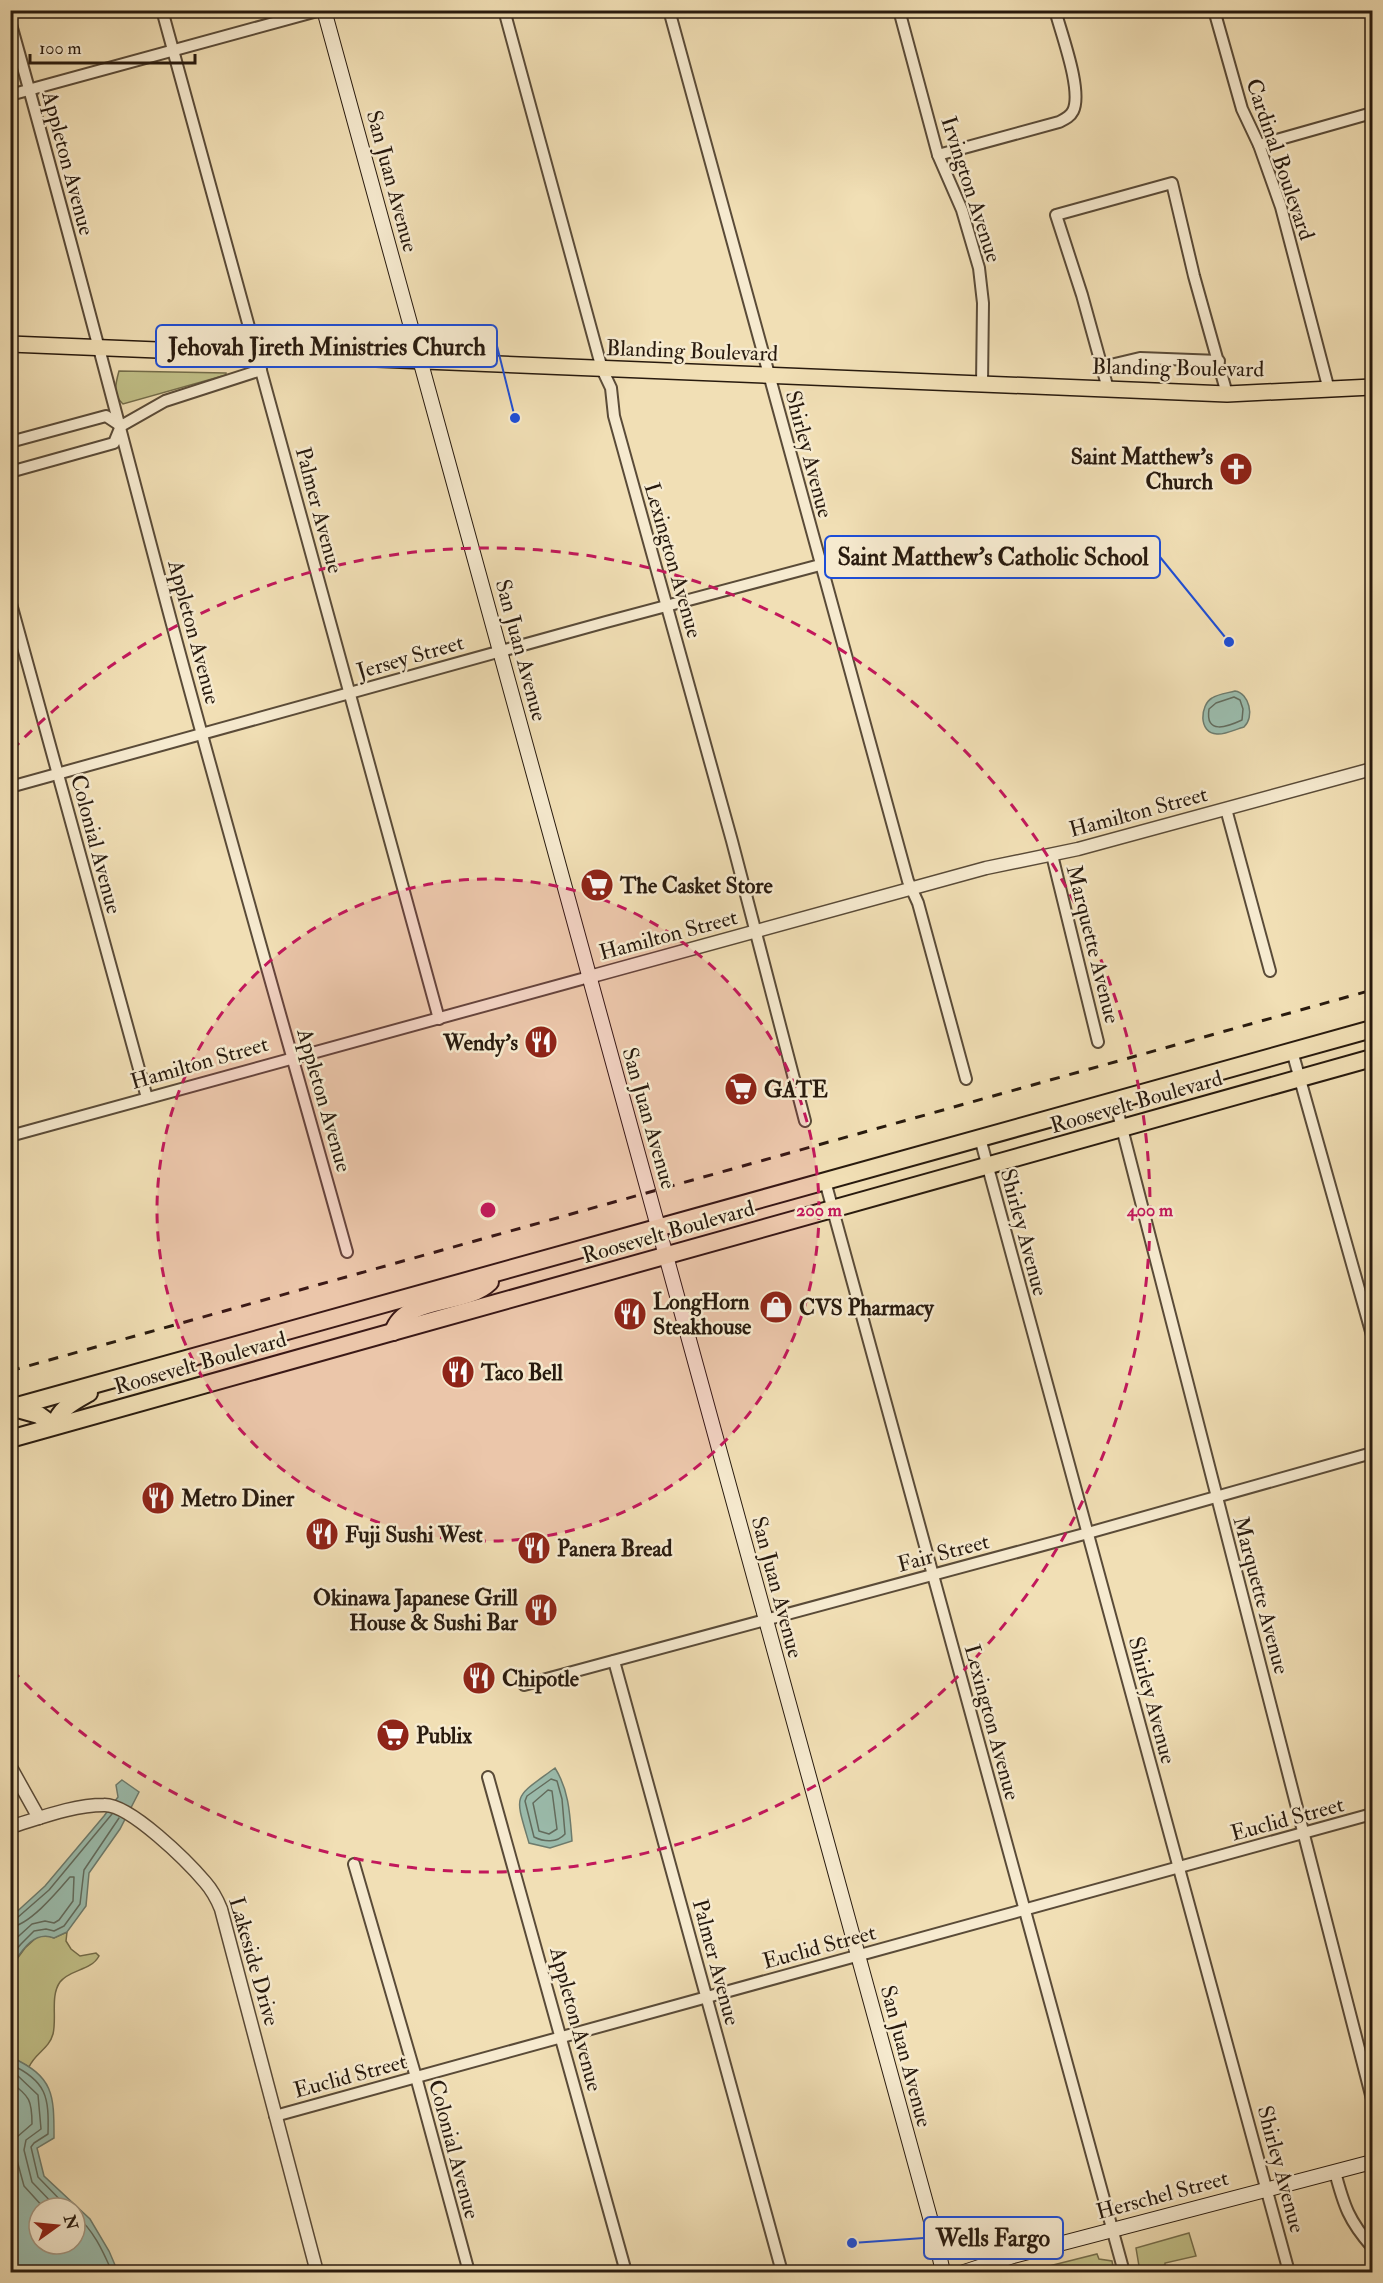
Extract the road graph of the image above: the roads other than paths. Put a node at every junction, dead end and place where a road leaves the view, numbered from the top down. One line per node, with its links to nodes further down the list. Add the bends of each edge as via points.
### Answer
1 (162, 10): 9 (street, Palmer Avenue)
2 (323, 10): 9 (street); 17 (main road, San Juan Avenue)
3 (504, 10): 21 (street, Lexington Avenue)
4 (669, 10): 22 (street, Shirley Avenue)
5 (898, 10): 14 (street, Irvington Avenue)
6 (1055, 10): 14 (street, via 1077,90 1073,111 1059,122)
7 (1214, 10): 13 (street, Cardinal Boulevard, via 1239,101)
8 (10, 21): 10 (street, Appleton Avenue)
9 (173, 50): 10 (street); 19 (street, Palmer Avenue)
10 (30, 90): 11 (street); 16 (street, Appleton Avenue)
11 (10, 95)
12 (1372, 113): 13 (street)
13 (1259, 145): 26 (street, Cardinal Boulevard, via 1281,207)
14 (938, 155): 23 (street, Irvington Avenue, via 962,210 979,268 983,303)
15 (10, 344): 16 (main road, Blanding Boulevard)
16 (98, 349): 19 (main road, Blanding Boulevard); 28 (street, Appleton Avenue)
17 (421, 361): 19 (main road, Blanding Boulevard); 21 (main road, Blanding Boulevard); 34 (main road, San Juan Avenue)
18 (1219, 361): 20 (street, via 1140,358); 20 (street, via 1172,183 1056,215); 27 (street)
19 (260, 363): 28 (street, via 165,401); 35 (street, Palmer Avenue)
20 (1102, 367): 25 (street)
21 (602, 369): 22 (main road, Blanding Boulevard); 33 (street, Lexington Avenue, via 611,388 614,416)
22 (768, 374): 23 (main road, Blanding Boulevard); 31 (street, Shirley Avenue)
23 (982, 384): 25 (main road, Blanding Boulevard)
24 (1372, 387): 26 (main road, Blanding Boulevard)
25 (1108, 389): 27 (main road, Blanding Boulevard)
26 (1329, 390): 27 (main road, Blanding Boulevard)
27 (1227, 394)
28 (121, 426): 29 (street, via 106,416); 30 (street, via 114,443); 36 (street, Appleton Avenue)
29 (10, 442)
30 (10, 472)
31 (820, 565): 33 (street, Jersey Street); 42 (street, Shirley Avenue)
32 (10, 600): 38 (street, Colonial Avenue)
33 (667, 605): 34 (street, Jersey Street); 43 (street, Lexington Avenue)
34 (500, 651): 35 (street, Jersey Street); 45 (main road, San Juan Avenue)
35 (349, 693): 36 (street, Jersey Street); 46 (street, Palmer Avenue)
36 (203, 734): 38 (street, Jersey Street); 50 (street, Appleton Avenue)
37 (1372, 769): 40 (street, Hamilton Street)
38 (57, 774): 39 (street, Jersey Street); 54 (street, Colonial Avenue)
39 (10, 787)
40 (1226, 809): 41 (street, Hamilton Street); 44 (street)
41 (1052, 855): 42 (street, Hamilton Street); 48 (street, Marquette Avenue)
42 (912, 888): 43 (street, Hamilton Street); 53 (street, Shirley Avenue)
43 (755, 932): 45 (street, Hamilton Street); 56 (street, Lexington Avenue)
44 (1270, 970)
45 (589, 976): 46 (street, Hamilton Street); 63 (main road, San Juan Avenue)
46 (439, 1019): 50 (street, Hamilton Street)
47 (1372, 1029): 49 (highway, Roosevelt Boulevard)
48 (1098, 1042)
49 (1292, 1051): 52 (street); 55 (highway, Roosevelt Boulevard)
50 (293, 1058): 54 (street, Hamilton Street); 64 (street, Appleton Avenue)
51 (1372, 1058): 52 (highway, Roosevelt Boulevard)
52 (1300, 1078): 57 (highway, Roosevelt Boulevard); 68 (street)
53 (966, 1079)
54 (147, 1098): 58 (street, Hamilton Street)
55 (1115, 1101): 57 (street, Marquette Avenue); 59 (highway, Roosevelt Boulevard)
56 (805, 1121)
57 (1122, 1128): 60 (highway, Roosevelt Boulevard); 74 (street, Marquette Avenue)
58 (10, 1136)
59 (980, 1138): 60 (street, Shirley Avenue); 61 (highway, Roosevelt Boulevard)
60 (986, 1166): 62 (highway, Roosevelt Boulevard); 75 (street, Shirley Avenue)
61 (825, 1181): 62 (street, Lexington Avenue); 63 (highway, Roosevelt Boulevard)
62 (832, 1209): 65 (highway, Roosevelt Boulevard); 76 (street, Lexington Avenue)
63 (658, 1228): 65 (main road, San Juan Avenue); 66 (highway, Roosevelt Boulevard)
64 (347, 1252)
65 (666, 1255): 67 (highway, Roosevelt Boulevard); 77 (main road, San Juan Avenue)
66 (499, 1272): 67 (highway, via 487,1285 471,1293 409,1312 397,1320); 69 (highway, Roosevelt Boulevard)
67 (393, 1332): 71 (highway, Roosevelt Boulevard)
68 (1372, 1335)
69 (109, 1382): 70 (highway, Roosevelt Boulevard); 71 (highway, via 64,1408)
70 (12, 1408): 71 (highway, via 39,1415)
71 (54, 1426): 72 (highway, Roosevelt Boulevard)
72 (10, 1439)
73 (1372, 1453): 74 (street, Fair Street)
74 (1216, 1497): 75 (street, Fair Street); 85 (street, Marquette Avenue)
75 (1088, 1533): 76 (street, Fair Street); 87 (street, Shirley Avenue)
76 (933, 1575): 77 (street, Fair Street); 88 (street, Lexington Avenue)
77 (766, 1620): 78 (street, Fair Street); 89 (main road, San Juan Avenue)
78 (614, 1661): 79 (street, Fair Street); 90 (street, Palmer Avenue)
79 (524, 1685)
80 (10, 1766): 83 (street)
81 (488, 1777): 91 (street, Appleton Avenue)
82 (1372, 1814): 85 (street, Euclid Street)
83 (39, 1818): 84 (street, Lakeside Drive); 94 (street, Lakeside Drive, via 110,1805 159,1836 205,1881 221,1909)
84 (10, 1827)
85 (1304, 1834): 87 (street, Euclid Street); 93 (street, Marquette Avenue)
86 (354, 1864): 92 (street, Colonial Avenue)
87 (1179, 1867): 88 (street, Euclid Street); 97 (street, Shirley Avenue)
88 (1025, 1910): 89 (street, Euclid Street); 98 (street, Lexington Avenue)
89 (858, 1955): 90 (street, Euclid Street); 104 (main road, San Juan Avenue)
90 (706, 1997): 91 (street, Euclid Street); 103 (street, Palmer Avenue)
91 (561, 2037): 92 (street, Euclid Street); 102 (street, Appleton Avenue)
92 (416, 2077): 94 (street, Euclid Street); 101 (street, Colonial Avenue)
93 (1372, 2099)
94 (275, 2116): 100 (street, Lakeside Drive)
95 (1372, 2162): 96 (main road, Herschel Street)
96 (1335, 2172): 97 (main road, Herschel Street); 99 (street, via 1351,2220)
97 (1267, 2189): 98 (main road, Herschel Street); 107 (street, Shirley Avenue)
98 (1113, 2229): 105 (main road, Herschel Street); 106 (street, Lexington Avenue)
99 (1372, 2247)
100 (317, 2272)
101 (468, 2272)
102 (626, 2272)
103 (782, 2272)
104 (943, 2272)
105 (964, 2272)
106 (1124, 2272)
107 (1289, 2272)

